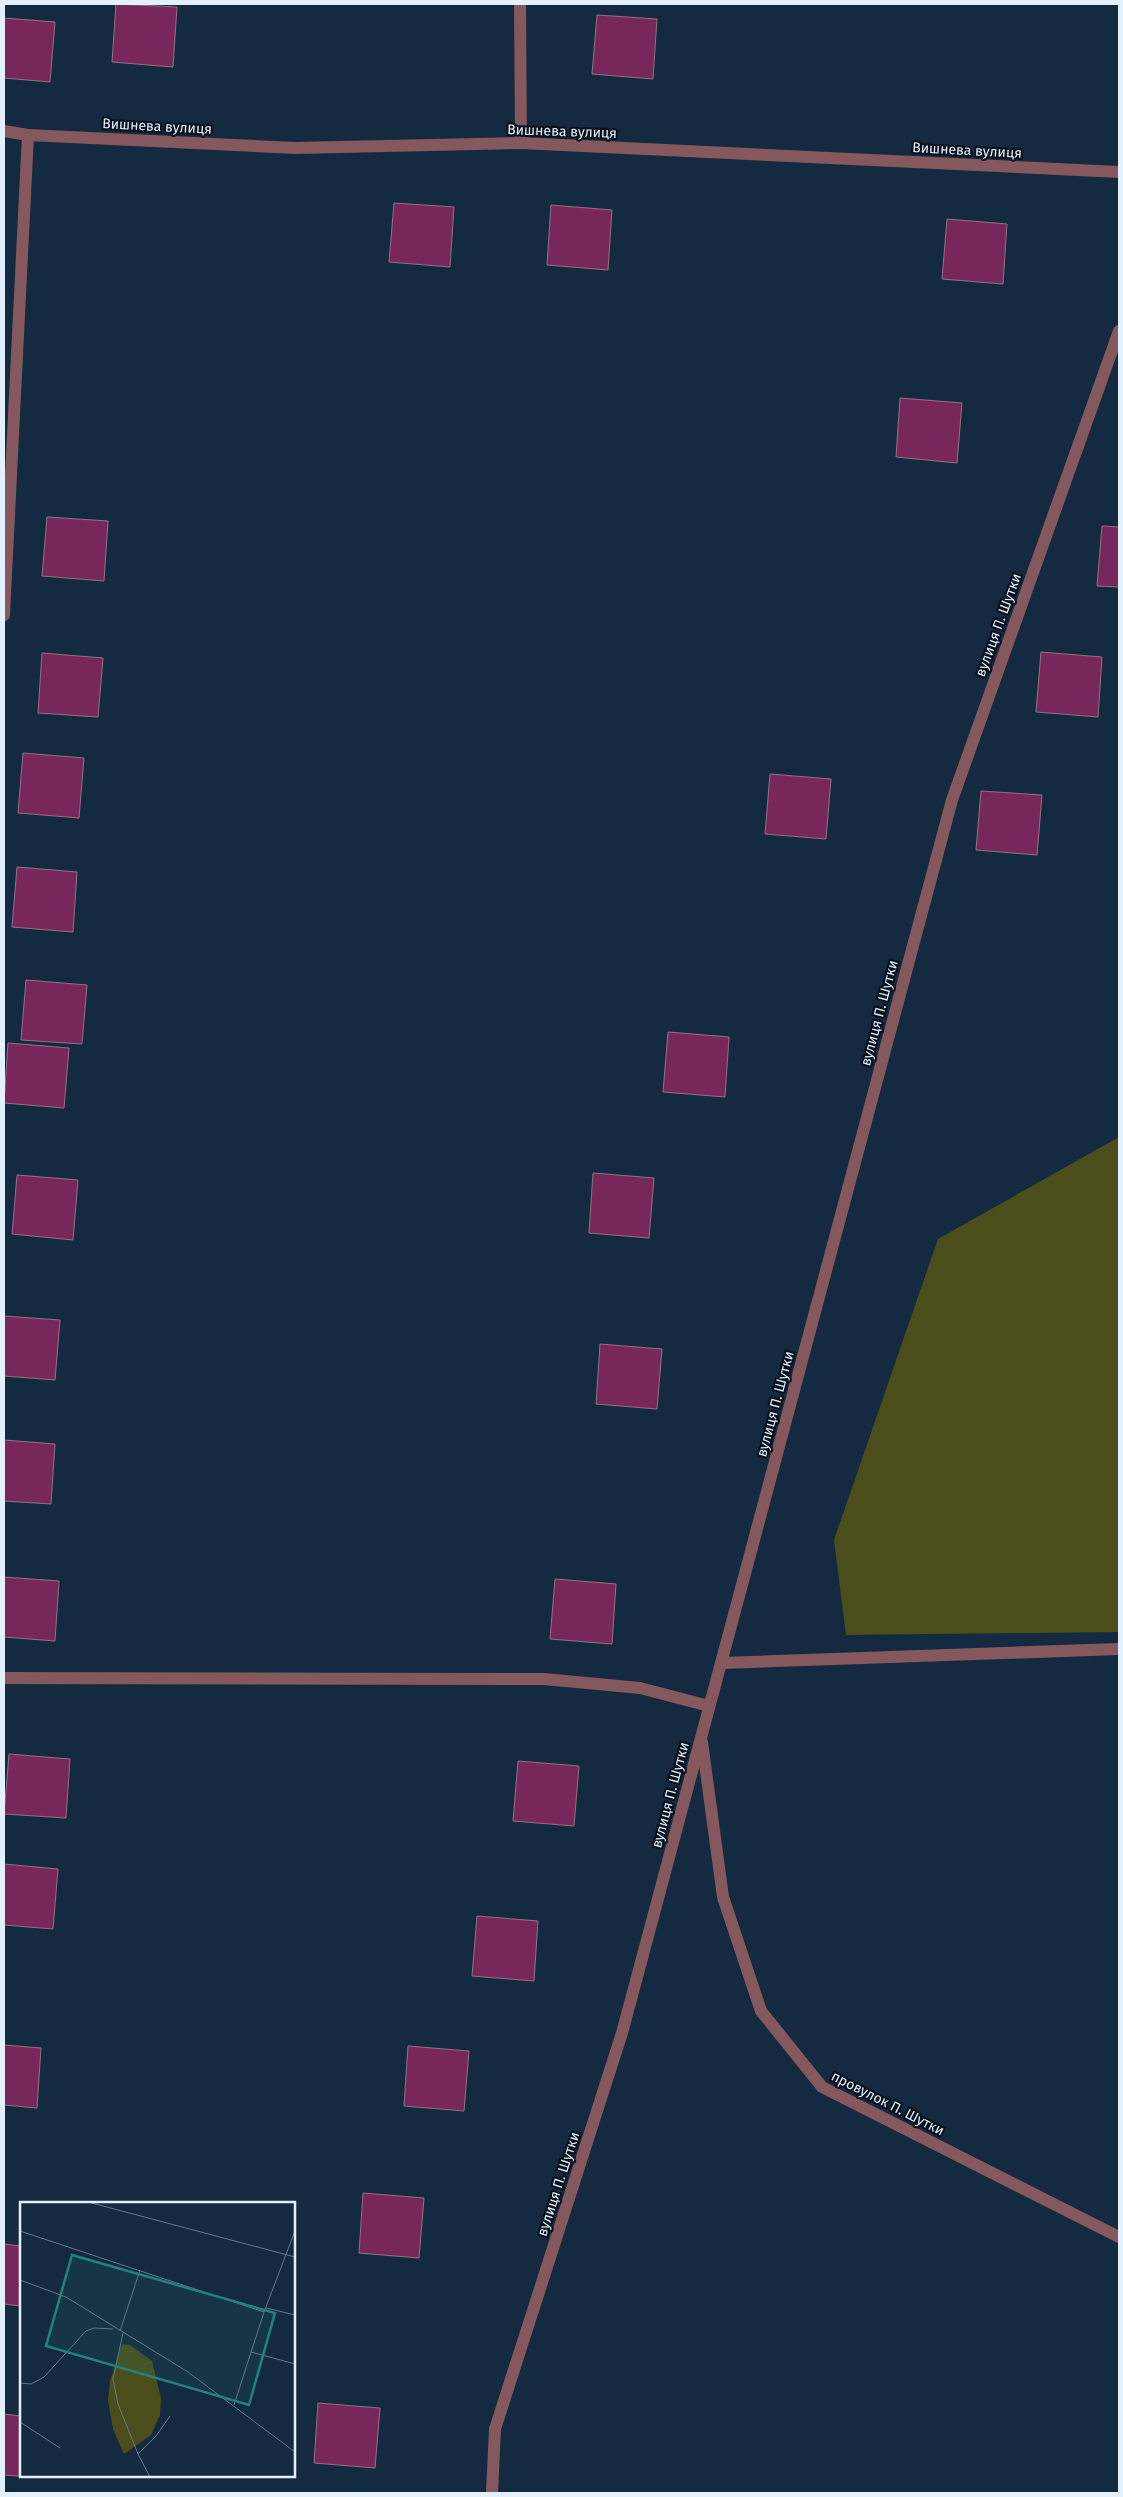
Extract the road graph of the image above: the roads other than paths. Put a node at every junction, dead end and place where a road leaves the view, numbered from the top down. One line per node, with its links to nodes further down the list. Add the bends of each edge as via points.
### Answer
1 (520, 4): 4 (street)
2 (4, 130): 3 (street, Вишнева вулиця)
3 (28, 135): 4 (street, Вишнева вулиця, via 295,148); 7 (street)
4 (521, 143): 5 (street, Вишнева вулиця)
5 (1119, 172)
6 (1119, 331): 9 (street, вулиця П. Шутки, via 952,800)
7 (4, 614)
8 (1119, 1649): 9 (street)
9 (721, 1663): 11 (street, вулиця П. Шутки)
10 (4, 1678): 11 (street, via 544,1679 640,1688)
11 (709, 1706): 12 (street, вулиця П. Шутки)
12 (702, 1736): 13 (street, провулок П. Шутки, via 723,1897 761,2012 822,2087); 14 (street, вулиця П. Шутки, via 622,2033 495,2429)
13 (1119, 2237)
14 (492, 2493)

